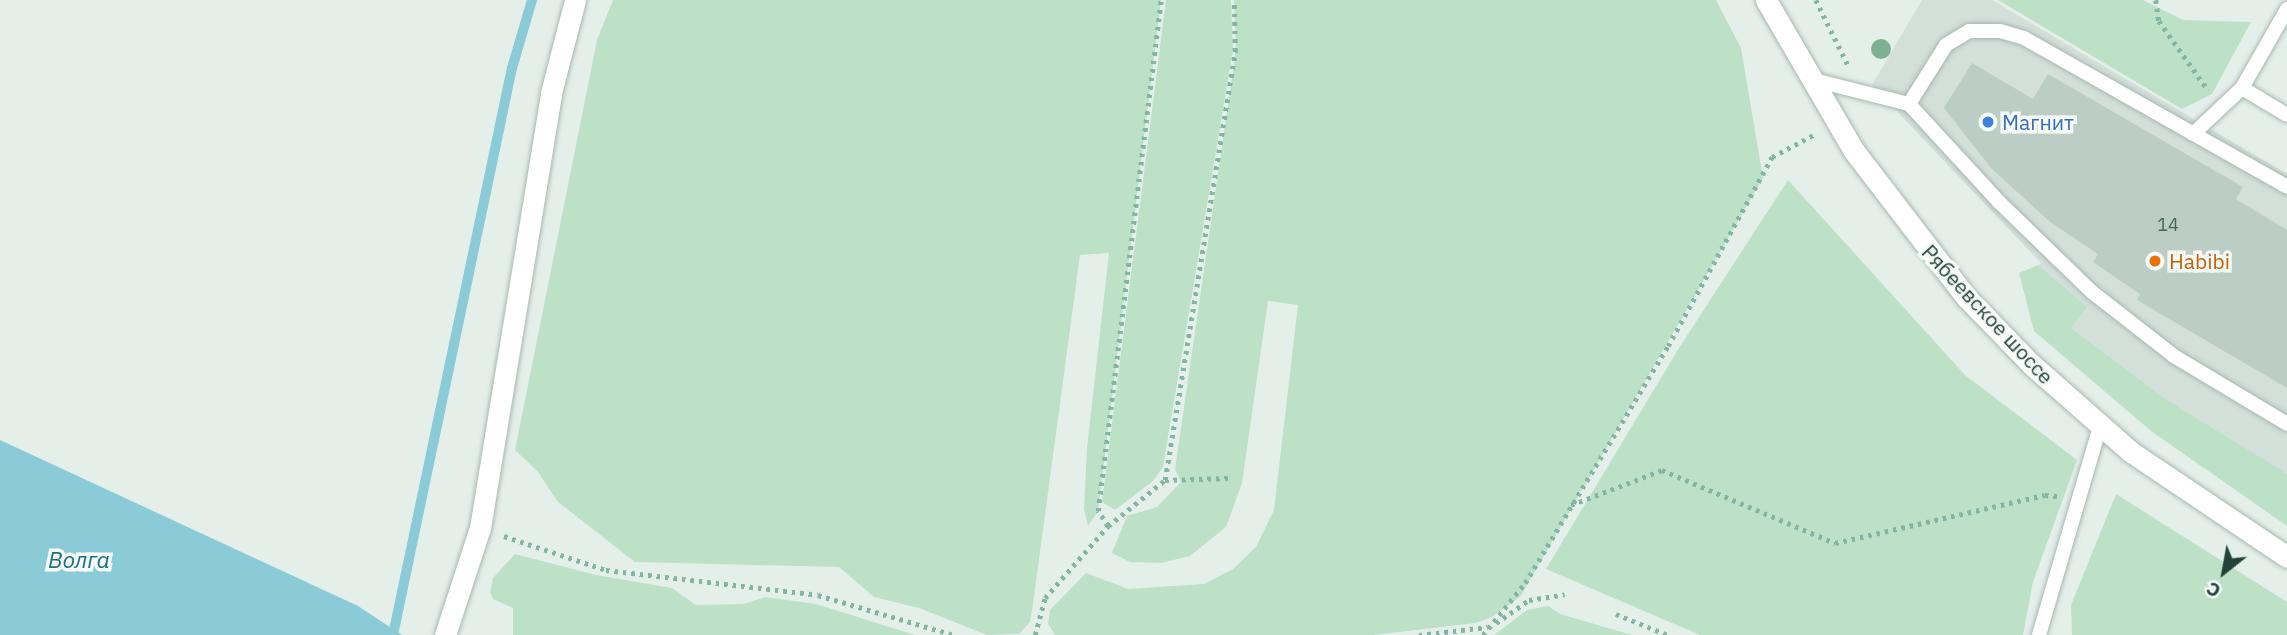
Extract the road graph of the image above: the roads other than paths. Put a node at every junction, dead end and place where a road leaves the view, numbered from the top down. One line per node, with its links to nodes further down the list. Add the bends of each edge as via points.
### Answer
1 (575, 0): 13 (street, via 551,93 480,528)
2 (1766, 0): 4 (street, Рябеевское шоссе)
3 (2287, 9): 5 (lane)
4 (1808, 79): 6 (lane); 11 (street, Рябеевское шоссе, via 1908,227 1967,298)
5 (2242, 88): 7 (lane); 8 (lane)
6 (1909, 104): 8 (lane, via 1946,45 1969,31 2000,31 2024,38); 10 (lane, via 1999,202 2092,292 2174,356)
7 (2287, 115)
8 (2193, 134): 9 (lane)
9 (2287, 187)
10 (2287, 424)
11 (2100, 426): 12 (street, Рябеевское шоссе, via 2196,499); 14 (lane)
12 (2287, 557)
13 (445, 635)
14 (2039, 635)

